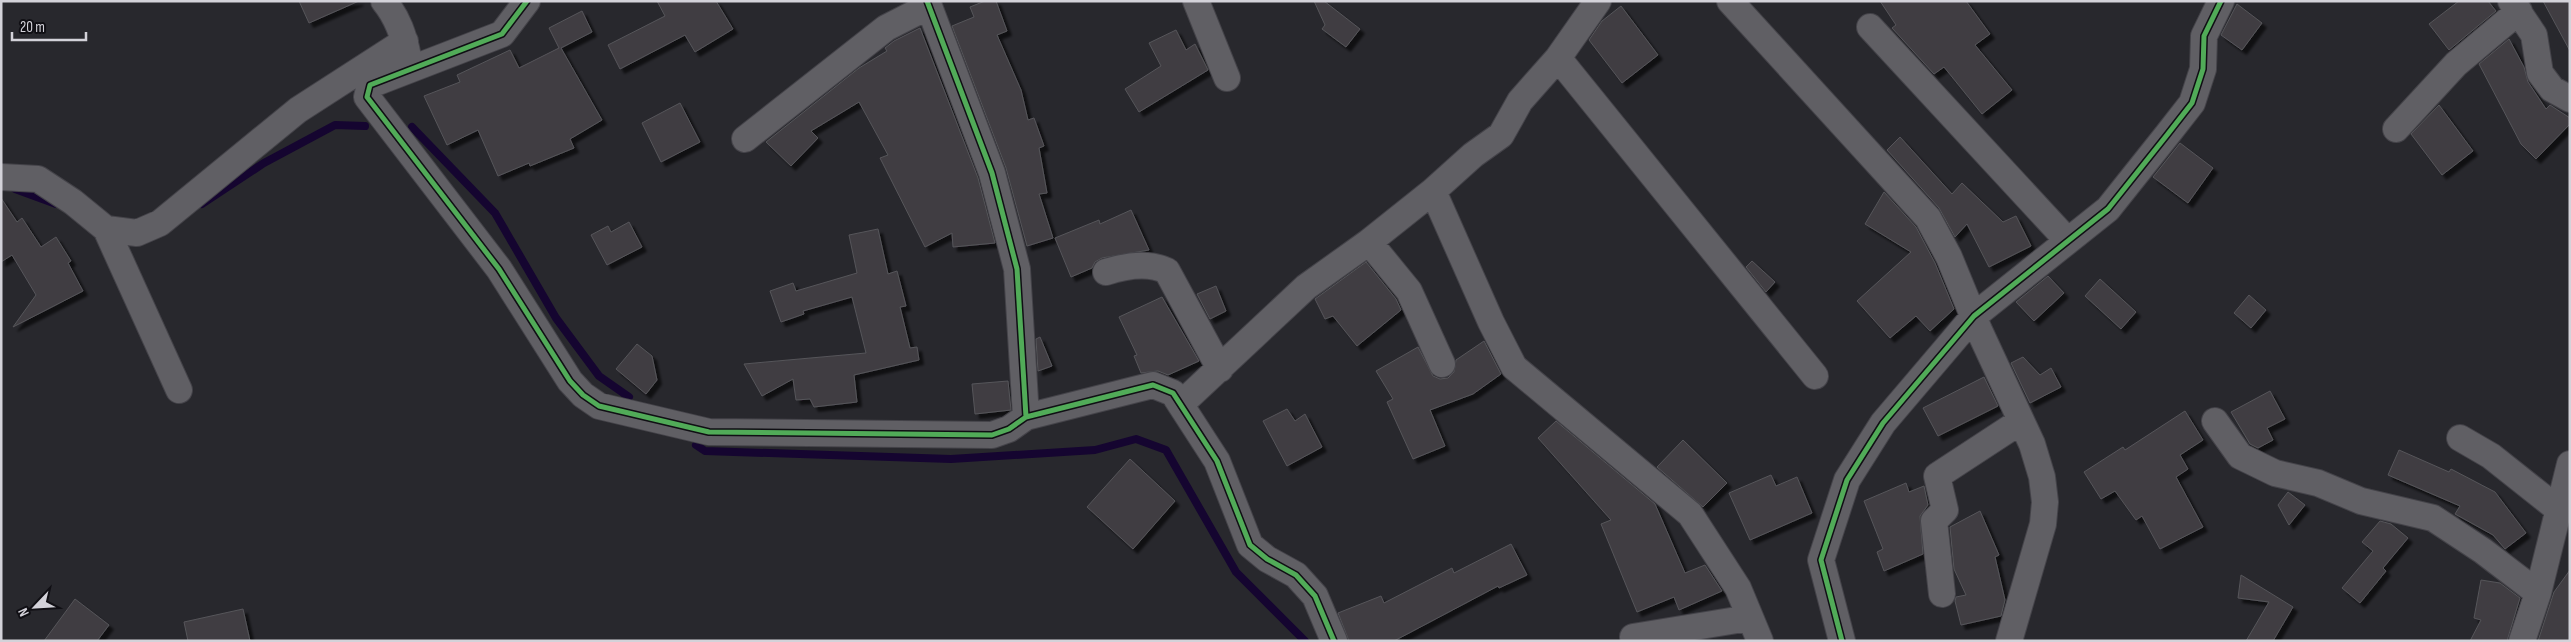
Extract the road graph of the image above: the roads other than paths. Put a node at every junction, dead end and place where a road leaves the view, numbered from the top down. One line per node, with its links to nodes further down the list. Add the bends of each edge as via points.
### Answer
1 (384, 1): 10 (street, via 392,10)
2 (527, 1): 12 (street, via 502,34)
3 (1196, 1): 13 (street)
4 (1598, 1): 11 (street)
5 (1730, 1): 23 (street, via 1928,218)
6 (2221, 1): 20 (street, via 2204,36 2203,69 2192,103 2108,209)
7 (928, 4): 16 (street, via 886,28); 29 (street, via 992,173 1016,269)
8 (2515, 6): 14 (street, via 2534,35 2540,73 2552,89); 15 (street)
9 (1870, 27): 20 (street)
10 (405, 41): 12 (street); 19 (street, via 298,110 160,224 136,233)
11 (1558, 58): 18 (street, via 1520,100 1501,134); 26 (street)
12 (411, 69): 29 (street, via 370,84 367,97 499,269 570,381 599,406 709,432 992,435)
13 (1226, 78)
14 (2570, 99)
15 (2396, 129)
16 (746, 139)
17 (1, 177): 19 (street, via 38,179)
18 (1433, 191): 21 (street); 37 (street, via 1514,367 1690,514 1738,588)
19 (106, 229): 27 (street)
20 (2068, 241): 23 (street)
21 (1369, 242): 24 (street, via 1409,291); 25 (street, via 1306,287)
22 (1106, 272): 25 (street, via 1125,266 1158,266 1167,271)
23 (1974, 316): 30 (street); 40 (street, via 1883,424 1846,480 1821,560)
24 (1442, 364)
25 (1220, 369): 28 (street)
26 (1816, 376)
27 (179, 390)
28 (1181, 404): 29 (street, via 1173,393 1153,385); 39 (street, via 1217,460 1250,545 1296,575 1315,596)
29 (1026, 418)
30 (2021, 421): 36 (street, via 1937,476 1945,510 1934,521); 41 (street, via 2042,477 2045,502 2043,524)
31 (2215, 421): 35 (street, via 2240,456 2275,473 2433,518 2483,550)
32 (2460, 438): 34 (street, via 2491,456)
33 (2570, 464): 34 (street)
34 (2558, 510): 35 (street)
35 (2538, 593): 42 (street)
36 (1942, 594)
37 (1754, 629): 38 (street)
38 (1633, 637)
39 (1334, 641)
40 (1842, 641)
41 (2009, 641)
42 (2522, 641)

